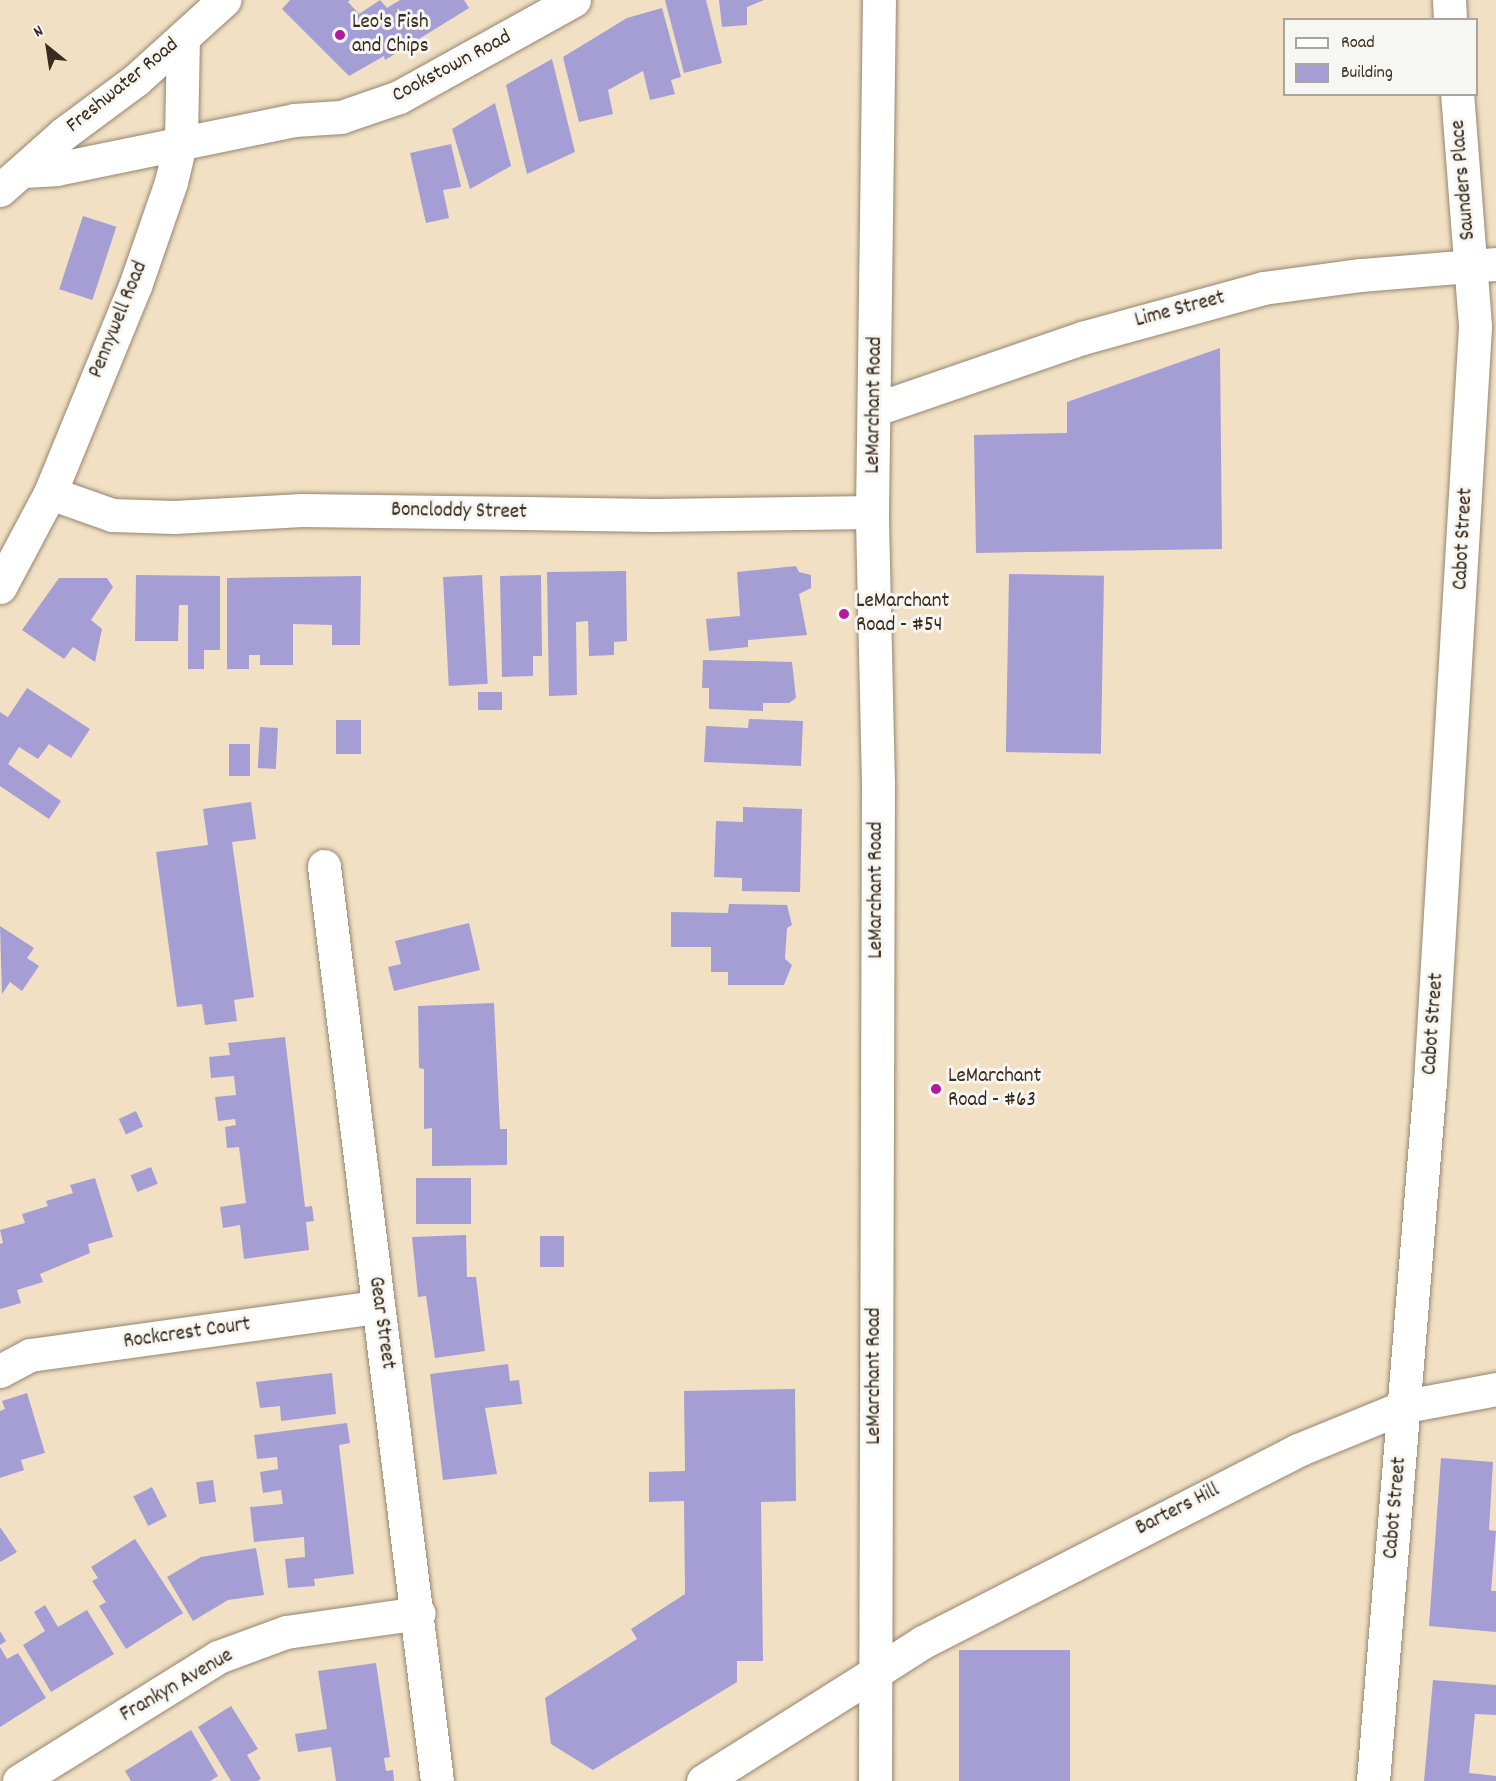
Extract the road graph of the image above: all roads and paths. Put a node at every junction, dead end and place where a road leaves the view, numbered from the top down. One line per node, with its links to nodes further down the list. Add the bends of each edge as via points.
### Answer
1 (224, 0): 6 (street, Freshwater Road)
2 (574, 0): 8 (street, Cookstown Road, via 399,97 341,117 294,120)
3 (879, 0): 11 (street, LeMarchant Road)
4 (1449, 0): 5 (street)
5 (1450, 18)
6 (183, 38): 8 (street, Pennywell Road); 9 (street, Freshwater Road)
7 (1457, 96): 10 (street, Saunders Place)
8 (181, 140): 9 (street, Freshwater Road); 12 (street, Pennywell Road, via 135,286)
9 (11, 180)
10 (1484, 265): 11 (street, Lime Street, via 1263,288 1174,310); 19 (street, Cabot Street, via 1475,326 1449,805)
11 (876, 410): 13 (street, LeMarchant Road)
12 (50, 493): 13 (street, Boncloddy Street, via 112,515 174,517 302,510 655,515); 14 (street, Pennywell Road)
13 (872, 512): 21 (street, LeMarchant Road, via 878,784)
14 (0, 587)
15 (324, 866): 16 (street, Gear Street)
16 (377, 1307): 17 (street, Rockcrest Court, via 30,1355); 20 (street, Gear Street)
17 (0, 1371)
18 (1496, 1389): 19 (street, Barters Hill)
19 (1406, 1406): 21 (street, Barters Hill, via 1287,1455 923,1642); 26 (street, Cabot Street)
20 (419, 1613): 22 (street, Frankyn Avenue, via 286,1632 218,1658); 23 (street, Gear Street)
21 (876, 1672): 24 (street, Barters Hill); 25 (street, LeMarchant Road)
22 (19, 1781)
23 (437, 1781)
24 (703, 1781)
25 (875, 1781)
26 (1372, 1781)

